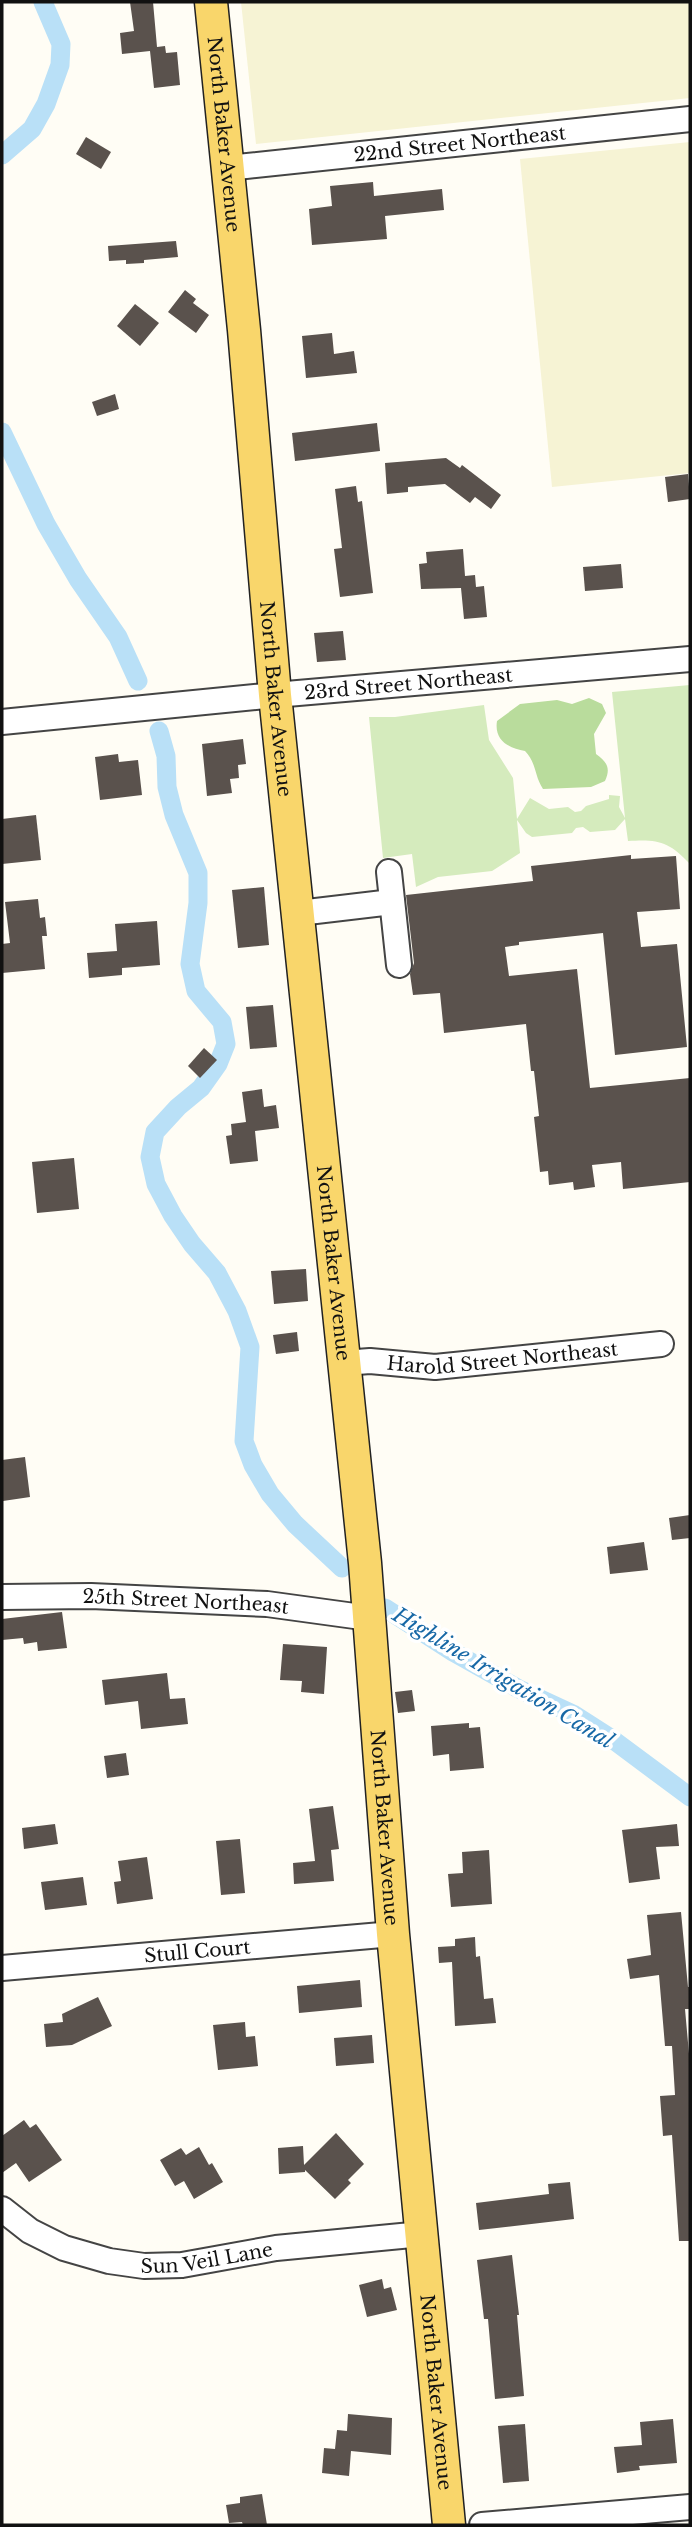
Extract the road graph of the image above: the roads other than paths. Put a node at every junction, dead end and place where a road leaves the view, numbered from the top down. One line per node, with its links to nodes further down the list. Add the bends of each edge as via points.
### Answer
1 (211, 2): 3 (main road, North Baker Avenue)
2 (690, 119): 3 (street, 22nd Street Northeast)
3 (228, 168): 5 (main road, North Baker Avenue)
4 (690, 659): 5 (street, 23rd Street Northeast)
5 (275, 695): 6 (street, 23rd Street Northeast); 9 (main road, North Baker Avenue)
6 (2, 722)
7 (389, 872): 8 (street)
8 (393, 902): 9 (street); 10 (street)
9 (299, 913): 12 (main road, North Baker Avenue)
10 (399, 965)
11 (661, 1344): 12 (street, Harold Street Northeast, via 435,1367)
12 (344, 1363): 14 (main road, North Baker Avenue)
13 (2, 1597): 14 (street, 25th Street Northeast, via 267,1604)
14 (369, 1618): 15 (main road, North Baker Avenue)
15 (393, 1934): 16 (street, Stull Court); 18 (main road, North Baker Avenue)
16 (2, 1968)
17 (2, 2209): 18 (street, Sun Veil Lane, via 30,2231 64,2248 144,2266)
18 (422, 2234): 20 (main road, North Baker Avenue)
19 (690, 2507): 21 (street)
20 (449, 2525)
21 (482, 2525)

